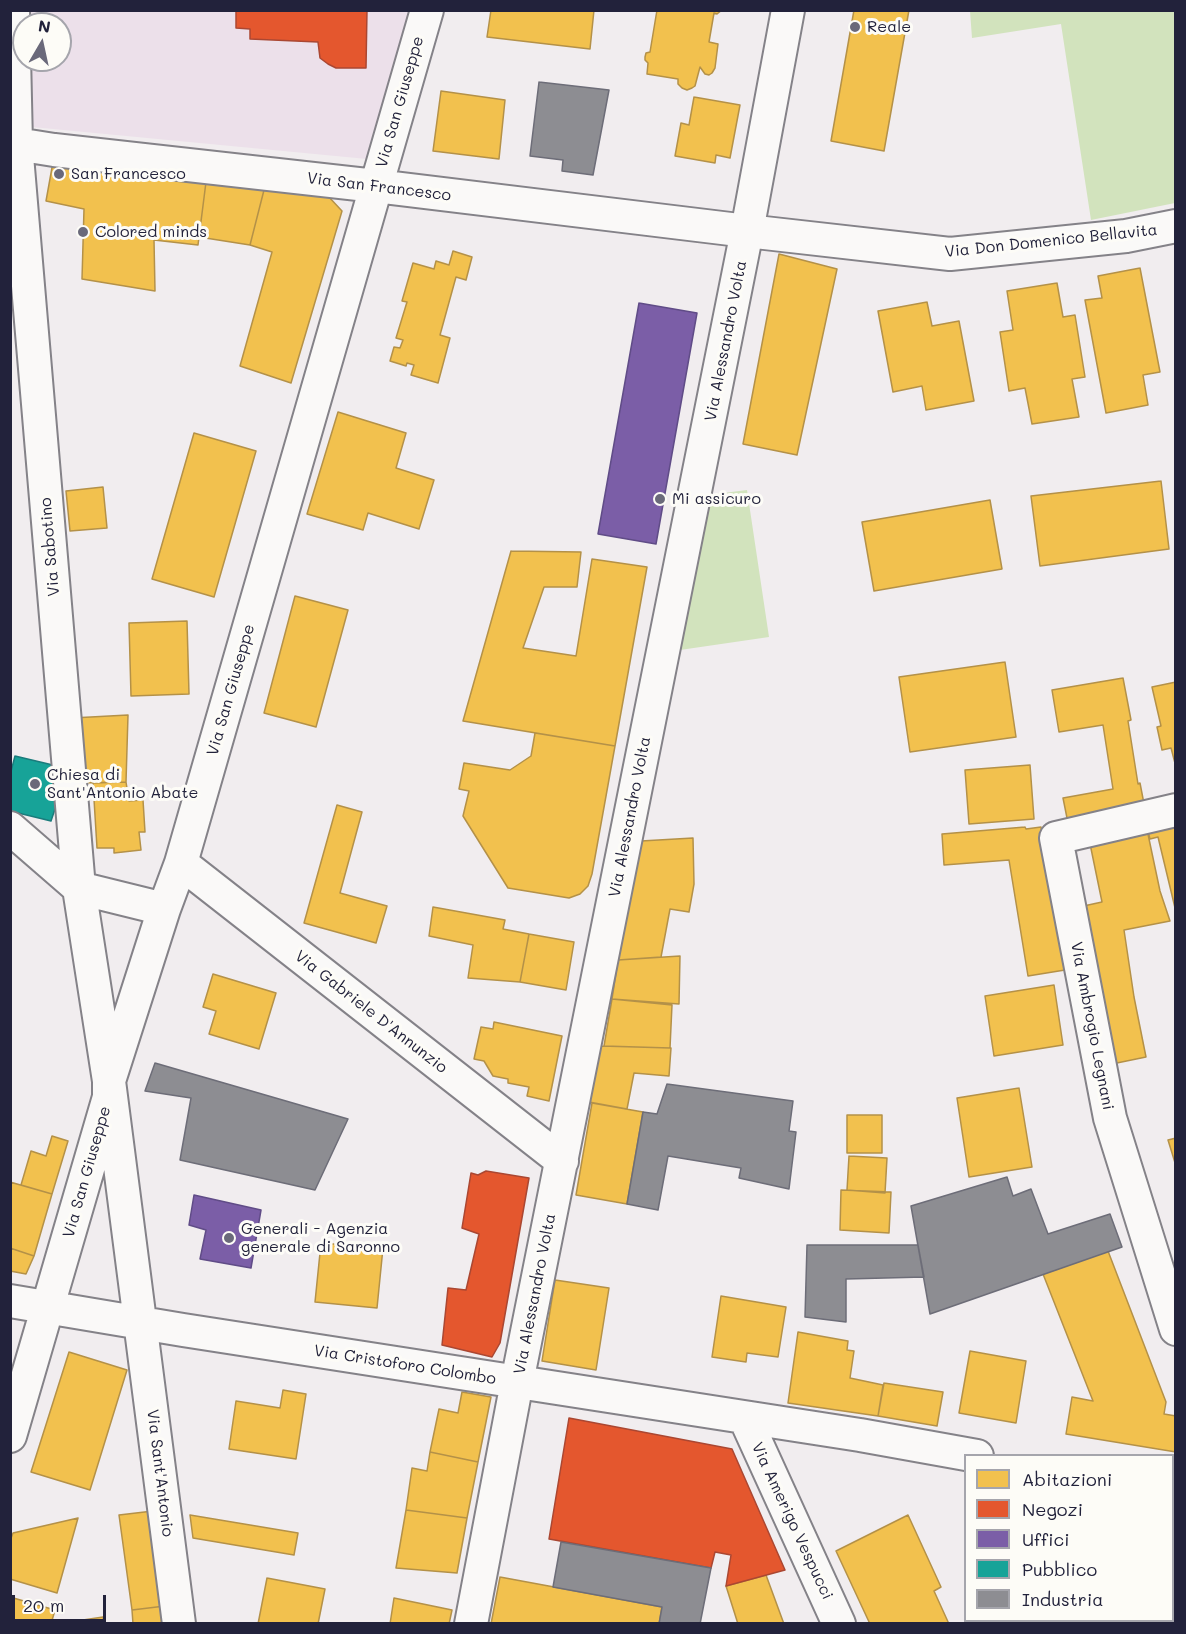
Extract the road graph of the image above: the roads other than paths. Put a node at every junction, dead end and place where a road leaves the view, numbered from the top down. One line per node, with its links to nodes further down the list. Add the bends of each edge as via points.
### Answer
1 (13, 10): 4 (street, Via Sabotino)
2 (427, 10): 5 (street, Via San Giuseppe)
3 (788, 10): 7 (street, Via Alessandro Volta)
4 (13, 144): 5 (street, Via San Francesco); 11 (street, Via Sabotino)
5 (376, 186): 7 (street, Via San Francesco); 10 (street, Via San Giuseppe)
6 (1176, 226): 7 (street, Via Don Domenico Bellavita, via 1126,236 950,254)
7 (747, 231): 14 (street, Via Alessandro Volta)
8 (1176, 810): 18 (street, Via Ambrogio Legnani, via 1056,838 1110,1118)
9 (10, 828): 11 (street)
10 (181, 863): 12 (street, Via San Giuseppe); 14 (street, Via Gabriele D'Annunzio)
11 (79, 888): 12 (street); 13 (street, Via Sabotino)
12 (164, 909): 13 (street, Via San Giuseppe)
13 (109, 1081): 16 (street, Via San Giuseppe, via 109,1097); 17 (street, Via Sant'Antonio)
14 (562, 1161): 19 (street, Via Alessandro Volta)
15 (10, 1301): 16 (street, Via Cristoforo Colombo)
16 (47, 1308): 17 (street, Via Cristoforo Colombo); 21 (street, Via San Giuseppe)
17 (140, 1323): 19 (street, Via Cristoforo Colombo); 23 (street, Via Sant'Antonio)
18 (1176, 1329)
19 (517, 1382): 20 (street, Via Cristoforo Colombo); 24 (street, Via Alessandro Volta)
20 (745, 1418): 22 (street, Via Cristoforo Colombo); 25 (street, Via Amerigo Vespucci)
21 (10, 1436)
22 (971, 1454)
23 (180, 1623)
24 (471, 1623)
25 (839, 1623)

